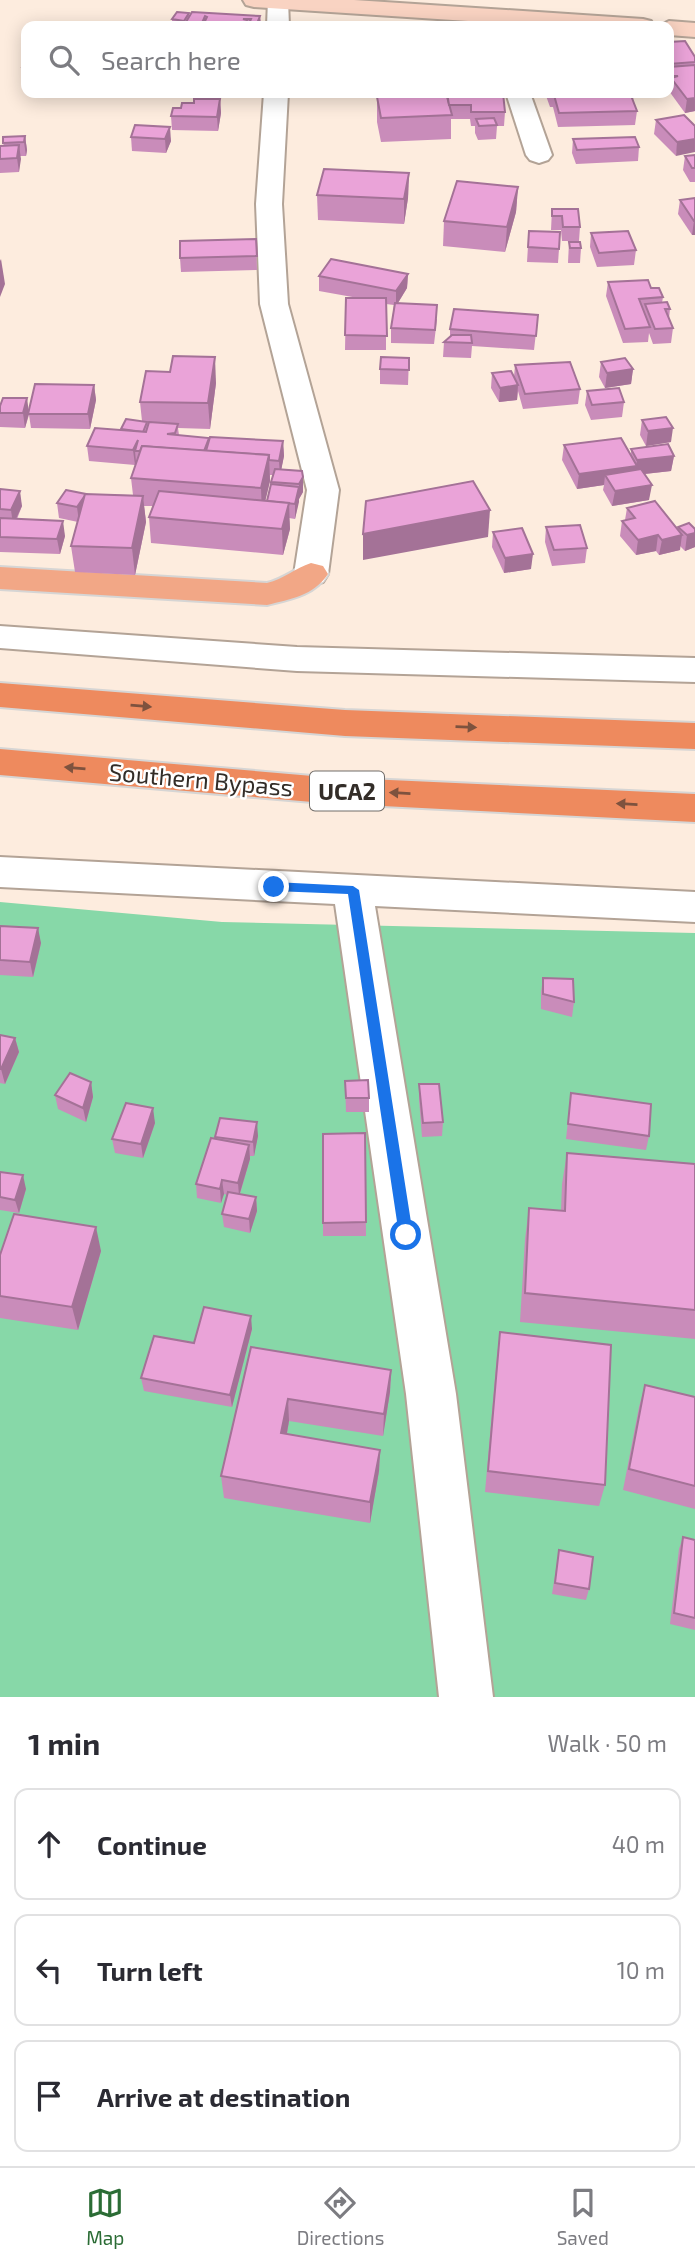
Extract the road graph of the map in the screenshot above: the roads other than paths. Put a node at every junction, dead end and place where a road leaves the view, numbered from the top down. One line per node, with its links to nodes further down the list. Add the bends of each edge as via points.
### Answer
1 (254, 0): 2 (main road)
2 (278, 2): 3 (street); 4 (main road)
3 (278, 21)
4 (498, 21)
5 (674, 28): 6 (main road)
6 (695, 30)
7 (276, 98): 10 (street, via 269,204 274,304 323,490)
8 (520, 98): 9 (street)
9 (539, 155)
10 (311, 575): 11 (main road, via 295,587 267,594)
11 (0, 578)
12 (0, 637): 13 (street, via 297,659)
13 (695, 670)
14 (0, 695): 15 (highway, one-way to 15, via 345,723)
15 (695, 736)
16 (0, 762): 17 (highway, Southern Bypass / UCA2, one-way to 16, via 324,790)
17 (695, 808)
18 (0, 872): 19 (street)
19 (353, 890): 20 (street); 21 (street, via 431,1394)
20 (695, 907)
21 (466, 1697)

